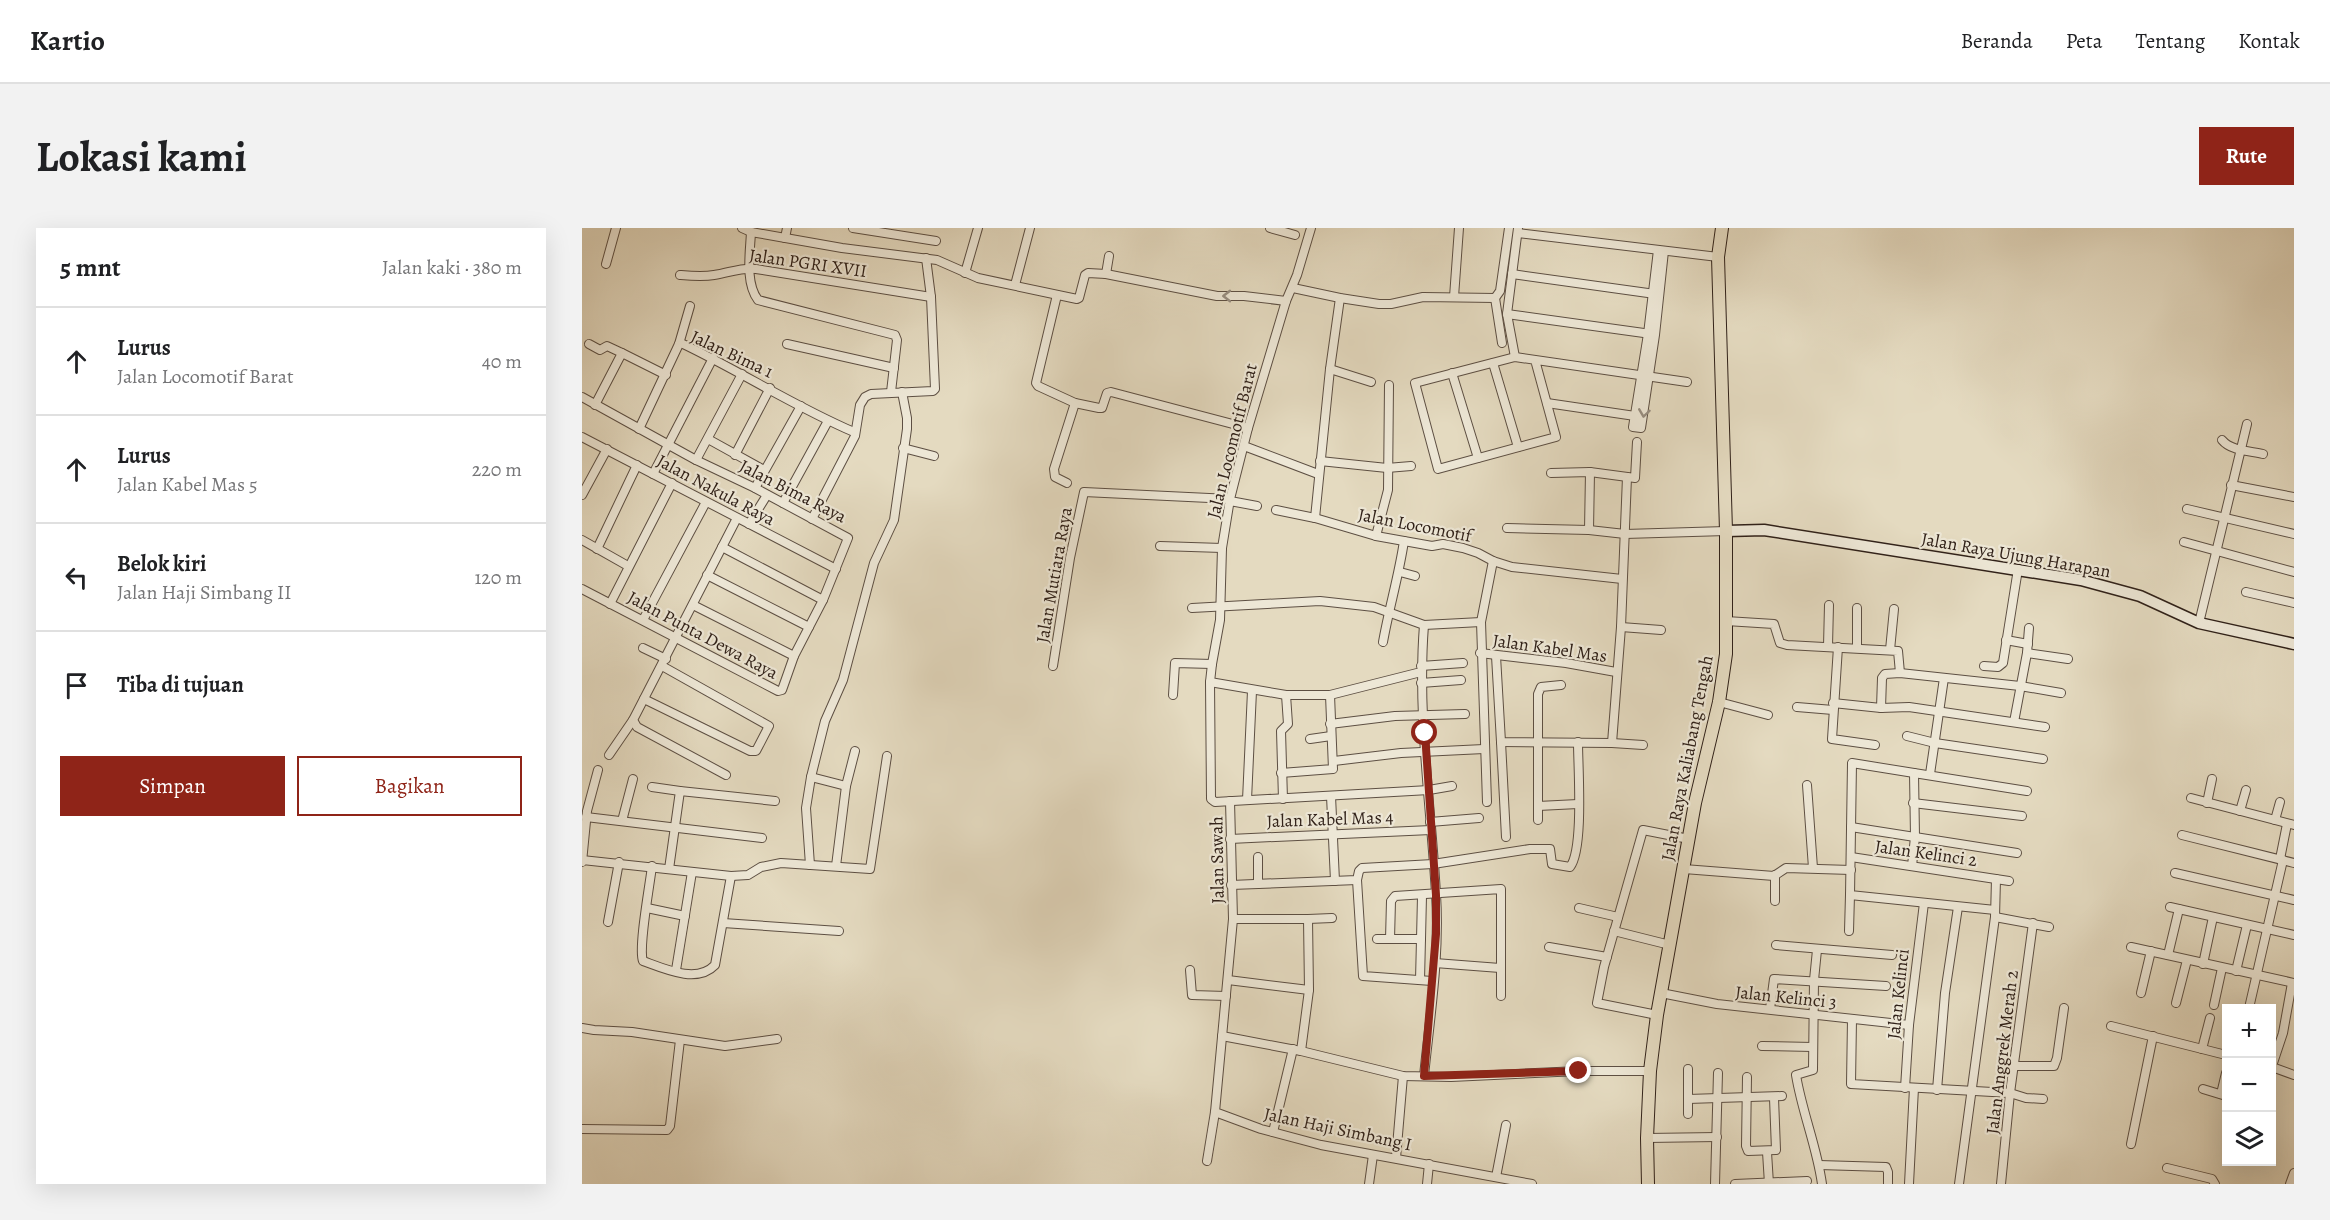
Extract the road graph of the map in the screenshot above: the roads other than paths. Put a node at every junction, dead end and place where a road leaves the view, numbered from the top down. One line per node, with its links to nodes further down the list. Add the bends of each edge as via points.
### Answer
1 (616, 228): 21 (street)
2 (742, 228): 13 (street)
3 (787, 228): 15 (street)
4 (853, 228): 16 (street)
5 (978, 228): 23 (street)
6 (1030, 228): 27 (street)
7 (1270, 228): 14 (street)
8 (1311, 228): 28 (street, Jalan Locomotif Barat)
9 (1459, 228): 32 (street)
10 (1509, 228): 34 (street, via 1500,291)
11 (1722, 228): 19 (main road, Jalan Raya Kaliabang Tengah)
12 (1518, 231): 17 (street); 25 (street)
13 (751, 232): 15 (street); 22 (street)
14 (1295, 235)
15 (785, 238): 20 (street)
16 (936, 241)
17 (1661, 251): 19 (street); 29 (street)
18 (1109, 256): 24 (street)
19 (1718, 257): 116 (main road, Jalan Raya Kaliabang Tengah)
20 (926, 258): 23 (street); 31 (street)
21 (606, 264)
22 (750, 268): 26 (street, Jalan PGRI XVII, via 696,277); 31 (street, Jalan PGRI XVII); 48 (street, via 760,302 892,333 897,340)
23 (965, 273): 27 (street)
24 (1106, 274): 30 (street, via 1085,275 1078,299); 35 (street, one-way to 24, via 1217,296)
25 (1512, 274): 29 (street); 37 (street)
26 (680, 275)
27 (1015, 285): 30 (street)
28 (1293, 288): 33 (street); 35 (street, Jalan Locomotif Barat)
29 (1655, 294): 38 (street)
30 (1057, 295): 61 (street, via 1037,385)
31 (931, 297): 59 (street, via 935,389)
32 (1455, 297): 33 (street, via 1423,297 1386,304); 34 (street)
33 (1340, 298): 49 (street)
34 (1495, 298): 39 (street)
35 (1286, 301): 68 (street, Jalan Locomotif Barat)
36 (690, 306): 41 (street)
37 (1507, 314): 38 (street); 44 (street)
38 (1651, 334): 53 (street)
39 (1502, 343)
40 (589, 344): 43 (street)
41 (679, 344): 45 (street, Jalan Bima 1); 51 (street, Jalan Bima 1)
42 (787, 344): 48 (street)
43 (622, 353): 51 (street); 63 (street)
44 (1515, 357): 46 (street); 47 (street)
45 (713, 358): 52 (street, Jalan Bima 1); 75 (street)
46 (1535, 360): 53 (street); 62 (street)
47 (1493, 363): 50 (street); 77 (street)
48 (894, 368): 58 (street)
49 (1330, 369): 54 (street); 86 (street)
50 (1452, 374): 84 (street); 84 (street, via 1416,383 1438,469)
51 (666, 375): 69 (street, Jalan Bima 1)
52 (742, 375): 57 (street, Jalan Bima 1); 72 (street)
53 (1645, 375): 55 (street); 65 (street); 65 (street, one-way to 65, via 1641,428 1633,427)
54 (1371, 382)
55 (1687, 382)
56 (1389, 385): 89 (street)
57 (770, 388): 64 (street, Jalan Bima 1); 82 (street)
58 (891, 392): 59 (street); 70 (street, via 865,397)
59 (902, 392): 78 (street, via 907,418)
60 (583, 402): 63 (street, Jalan Bima Raya)
61 (1075, 403): 68 (street, via 1100,408 1111,392); 97 (street, via 1054,469 1055,477)
62 (1547, 404): 65 (street); 77 (street, via 1556,437)
63 (595, 405): 69 (street, Jalan Bima Raya)
64 (801, 406): 66 (street, Jalan Bima 1); 90 (street)
65 (1635, 416)
66 (828, 421): 70 (street, Jalan Bima 1); 105 (street)
67 (2247, 424): 80 (street)
68 (1248, 428): 76 (street, Jalan Locomotif Barat)
69 (639, 429): 75 (street, Jalan Bima Raya)
70 (854, 432): 111 (street)
71 (582, 437): 79 (street, Jalan Nakula Raya)
72 (708, 439): 82 (street); 85 (street)
73 (2222, 440): 80 (street)
74 (1637, 442): 95 (street, via 1636,476)
75 (669, 444): 85 (street, Jalan Bima Raya); 93 (street)
76 (1244, 446): 94 (street); 103 (street, Jalan Locomotif Barat)
77 (1518, 447): 84 (street)
78 (903, 448): 83 (street); 227 (street, via 894,520 874,563 843,680 825,721)
79 (607, 449): 87 (street, Jalan Nakula Raya); 100 (street)
80 (2241, 449): 81 (street); 98 (street)
81 (2263, 454)
82 (735, 455): 90 (street)
83 (934, 456)
84 (1478, 458)
85 (696, 460): 99 (street, Jalan Bima Raya)
86 (1320, 462): 89 (street); 94 (street)
87 (637, 465): 93 (street, Jalan Nakula Raya); 126 (street)
88 (1411, 466): 89 (street)
89 (1387, 468): 119 (street, via 1388,489)
90 (764, 470): 99 (street)
91 (1590, 472): 92 (street); 95 (street); 115 (street)
92 (1551, 473)
93 (653, 474): 96 (street, Jalan Nakula Raya)
94 (1318, 474): 110 (street)
95 (1627, 477): 117 (street)
96 (672, 483): 104 (street, Jalan Nakula Raya); 129 (street)
97 (1067, 483)
98 (2231, 484): 102 (street); 112 (street)
99 (755, 488): 101 (street, Jalan Bima Raya)
100 (582, 495)
101 (767, 495): 105 (street, Jalan Bima Raya); 113 (street)
102 (2294, 497)
103 (1230, 500): 106 (street); 125 (street, Jalan Locomotif Barat); 175 (street, Jalan Mutiara Raya, via 1084,492)
104 (706, 502): 109 (street, Jalan Nakula Raya); 149 (street)
105 (783, 503): 111 (street, Jalan Bima Raya)
106 (1257, 506)
107 (2187, 509): 112 (street)
108 (1276, 510): 110 (street, Jalan Locomotif)
109 (737, 518): 113 (street, Jalan Nakula Raya); 124 (street)
110 (1315, 518): 119 (street, Jalan Locomotif)
111 (812, 519): 130 (street, Jalan Bima Raya, via 848,538)
112 (2225, 519): 118 (street); 127 (street)
113 (749, 524): 130 (street, Jalan Nakula Raya)
114 (1507, 528): 115 (street)
115 (1589, 530): 117 (street)
116 (1726, 531): 117 (street); 131 (street, Jalan Raya Ujung Harapan, via 1764,530); 150 (main road, Jalan Raya Kaliabang Tengah)
117 (1624, 534): 136 (street)
118 (2294, 534)
119 (1376, 536): 121 (street, Jalan Locomotif)
120 (582, 540): 126 (street)
121 (1404, 541): 128 (street, Jalan Locomotif, via 1463,548); 132 (street)
122 (2184, 542): 127 (street)
123 (1160, 546): 125 (street)
124 (722, 547): 134 (street); 139 (street)
125 (1222, 548): 144 (street, Jalan Locomotif Barat)
126 (597, 549): 129 (street)
127 (2216, 552): 133 (street); 152 (street)
128 (1493, 561): 136 (street, Jalan Locomotif, via 1512,567); 151 (street)
129 (628, 566): 141 (street)
130 (836, 569): 139 (street, Jalan Bima Raya)
131 (2018, 569): 152 (street, Jalan Raya Ujung Harapan, via 2140,596); 159 (street)
132 (1400, 572): 135 (street); 148 (street)
133 (2294, 572)
134 (707, 575): 142 (street); 154 (street)
135 (1415, 576)
136 (1622, 579): 155 (street)
137 (582, 589): 141 (street, Jalan Punta Dewa Raya)
138 (2246, 592): 140 (street)
139 (823, 600): 154 (street, Jalan Bima Raya)
140 (2294, 603)
141 (610, 604): 149 (street, Jalan Punta Dewa Raya)
142 (693, 604): 158 (street); 169 (street)
143 (1829, 605): 162 (street)
144 (1222, 606): 145 (street); 148 (street, via 1320,601); 174 (street, Jalan Locomotif Barat)
145 (1192, 608)
146 (1857, 608): 165 (street)
147 (1894, 609): 167 (street)
148 (1389, 611): 153 (street); 160 (street)
149 (643, 620): 158 (street, Jalan Punta Dewa Raya)
150 (1726, 621): 162 (street, via 1774,624 1784,644); 193 (main road, Jalan Raya Kaliabang Tengah)
151 (1480, 622): 153 (street); 168 (street)
152 (2199, 623): 161 (street, Jalan Raya Ujung Harapan)
153 (1424, 625): 177 (street)
154 (809, 627): 169 (street, Jalan Bima Raya)
155 (1621, 627): 157 (street); 178 (street)
156 (2029, 628): 166 (street)
157 (1661, 630)
158 (676, 638): 172 (street); 186 (street, Jalan Punta Dewa Raya, via 777,691)
159 (2006, 640): 166 (street); 176 (street, via 2002,665)
160 (1383, 642)
161 (2294, 644)
162 (1828, 646): 163 (street)
163 (1838, 647): 165 (street); 195 (street)
164 (643, 648): 172 (street)
165 (1857, 648): 167 (street)
166 (2027, 648): 171 (street); 185 (street)
167 (1890, 650): 179 (street, via 1899,652)
168 (1480, 653): 170 (street, Jalan Kabel Mas); 215 (street)
169 (794, 656): 186 (street, Jalan Bima Raya)
170 (1496, 656): 178 (street, Jalan Kabel Mas); 209 (street)
171 (2068, 659)
172 (664, 663): 192 (street); 192 (street, via 769,726 756,751)
173 (1463, 663): 177 (street)
174 (1212, 664): 182 (street, Jalan Locomotif Barat); 189 (street, via 1175,663)
175 (1053, 666)
176 (1984, 666)
177 (1421, 669): 183 (street); 191 (street)
178 (1616, 672): 211 (street)
179 (1900, 673): 180 (street); 196 (street, via 1883,675)
180 (1944, 678): 185 (street); 197 (street)
181 (1461, 680): 183 (street)
182 (1210, 682): 187 (street); 243 (street, Jalan Locomotif Barat, via 1211,799)
183 (1421, 683): 200 (street)
184 (1561, 685): 208 (street, via 1539,689)
185 (2019, 686): 188 (street); 201 (street)
186 (782, 690)
187 (1252, 691): 190 (street); 241 (street)
188 (2061, 693)
189 (1173, 694)
190 (1286, 695): 191 (street); 223 (street, via 1288,724 1281,731)
191 (1330, 695): 203 (street)
192 (644, 699): 202 (street)
193 (1719, 702): 199 (street); 267 (main road, Jalan Raya Kaliabang Tengah)
194 (1797, 707): 195 (street)
195 (1833, 707): 196 (street); 214 (street, via 1833,741)
196 (1881, 708): 197 (street)
197 (1939, 712): 201 (street); 212 (street)
198 (1465, 714): 200 (street)
199 (1768, 715)
200 (1423, 716): 203 (street); 217 (street)
201 (2014, 722): 204 (street)
202 (635, 724): 218 (street); 226 (street)
203 (1330, 724): 205 (street)
204 (2045, 726)
205 (1330, 736): 207 (street); 221 (street)
206 (1907, 736): 212 (street)
207 (1310, 739)
208 (1538, 741): 209 (street); 210 (street); 249 (street)
209 (1501, 742): 263 (street)
210 (1578, 742): 211 (street); 248 (street)
211 (1612, 743): 213 (street)
212 (1935, 743): 220 (street); 225 (street)
213 (1643, 745)
214 (1875, 745)
215 (1484, 749): 217 (street); 244 (street)
216 (855, 751): 231 (street)
217 (1426, 752): 221 (street); 234 (street)
218 (609, 755)
219 (887, 756): 278 (street, via 870,869)
220 (2043, 759)
221 (1334, 761): 223 (street, via 1331,770)
222 (598, 770): 252 (street)
223 (1281, 773): 240 (street)
224 (1914, 773): 225 (street); 246 (street); 259 (street, via 1852,763)
225 (1930, 774): 237 (street)
226 (726, 775)
227 (811, 777): 231 (street); 274 (street, via 806,808)
228 (633, 779): 256 (street)
229 (2212, 779): 247 (street)
230 (1807, 785): 280 (street)
231 (846, 786): 278 (street)
232 (1452, 786): 234 (street)
233 (652, 787): 236 (street)
234 (1429, 790): 238 (street); 258 (street)
235 (2246, 790): 250 (street)
236 (680, 791): 242 (street); 260 (street)
237 (2027, 791)
238 (1331, 796): 240 (street); 261 (street)
239 (2191, 798): 247 (street)
240 (1283, 799): 241 (street)
241 (1247, 800): 243 (street)
242 (775, 801)
243 (1230, 801): 266 (street, Jalan Sawah)
244 (1487, 802)
245 (2280, 802): 255 (street)
246 (1913, 803): 251 (street); 264 (street)
247 (2207, 803): 250 (street)
248 (1578, 804): 249 (street); 276 (street, via 1579,827 1570,867 1553,865 1548,849)
249 (1538, 806): 254 (street)
250 (2240, 811): 255 (street)
251 (2022, 816)
252 (586, 817): 256 (street); 272 (street)
253 (1479, 819): 258 (street, Jalan Kabel Mas 4)
254 (1538, 820)
255 (2275, 820): 257 (street)
256 (622, 821): 260 (street)
257 (2291, 824): 271 (street)
258 (1430, 826): 261 (street, Jalan Kabel Mas 4); 276 (street)
259 (1851, 827): 264 (street); 270 (street)
260 (674, 828): 265 (street); 281 (street)
261 (1332, 834): 266 (street, Jalan Kabel Mas 4); 290 (street)
262 (2182, 835): 271 (street)
263 (1506, 837)
264 (1915, 837): 268 (street); 279 (street)
265 (762, 838)
266 (1230, 839): 293 (street, Jalan Sawah)
267 (1689, 839): 282 (main road, Jalan Raya Kaliabang Tengah); 308 (street, via 1643,830)
268 (2017, 853)
269 (1258, 857): 292 (street)
270 (1851, 857): 279 (street, Jalan Kelinci 2); 283 (street)
271 (2282, 859): 275 (street); 297 (street)
272 (582, 861): 273 (street)
273 (619, 862): 277 (street); 313 (street)
274 (809, 862): 278 (street); 287 (street, via 781,863)
275 (2294, 863)
276 (1433, 864): 289 (street, via 1362,868); 294 (street)
277 (652, 866): 281 (street); 303 (street)
278 (836, 866)
279 (1912, 866): 288 (street, Jalan Kelinci 2)
280 (1813, 868): 283 (street, Jalan Kelinci 2); 286 (street, Jalan Kelinci 2, via 1786,868)
281 (669, 869): 284 (street)
282 (1684, 869): 286 (street, Jalan Kelinci 2); 326 (main road, Jalan Raya Kaliabang Tengah)
283 (1851, 870): 295 (street)
284 (692, 872): 287 (street); 307 (street)
285 (2175, 873): 297 (street)
286 (1776, 875): 299 (street)
287 (730, 876): 314 (street)
288 (1996, 879): 291 (street, Jalan Kelinci 2); 306 (street, Jalan Kelinci 2)
289 (1357, 880): 290 (street); 345 (street, via 1363,976)
290 (1335, 881): 292 (street)
291 (2009, 881)
292 (1258, 884): 293 (street)
293 (1231, 885): 311 (street, Jalan Sawah)
294 (1436, 895): 296 (street); 336 (street); 338 (street, via 1501,889)
295 (1850, 895): 300 (street); 321 (street)
296 (1422, 896): 324 (street, via 1392,898); 325 (street)
297 (2275, 896): 298 (street); 318 (street)
298 (2294, 900)
299 (1775, 901)
300 (1924, 903): 301 (street); 364 (street, Jalan Kelinci)
301 (1958, 907): 306 (street); 388 (street, via 1945,993)
302 (2170, 907): 305 (street)
303 (647, 908): 307 (street); 340 (street, via 642,957 644,961)
304 (1579, 908): 308 (street)
305 (2180, 909): 309 (street); 333 (street)
306 (1995, 913): 315 (street); 389 (street)
307 (685, 916): 340 (street)
308 (1618, 917): 320 (street)
309 (2213, 917): 316 (street); 337 (street)
310 (1332, 918): 312 (street)
311 (1233, 919): 312 (street); 344 (street, Jalan Sawah)
312 (1308, 919): 350 (street)
313 (608, 922)
314 (723, 923): 319 (street); 340 (street, via 717,959 710,970 697,975)
315 (2033, 923): 317 (street); 377 (street, Jalan Anggrek Merah 2)
316 (2247, 925): 318 (street); 342 (street)
317 (2049, 927)
318 (2267, 930): 322 (street); 343 (street)
319 (839, 931)
320 (1614, 931): 326 (street); 334 (street)
321 (1849, 931)
322 (2294, 935)
323 (1377, 939): 324 (street)
324 (1390, 939): 325 (street)
325 (1421, 939): 345 (street)
326 (1670, 945): 351 (main road, Jalan Raya Kaliabang Tengah)
327 (1776, 945): 330 (street)
328 (1549, 947): 334 (street)
329 (2131, 947): 331 (street)
330 (1817, 950): 332 (street); 346 (street)
331 (2151, 951): 333 (street); 352 (street)
332 (1892, 955)
333 (2168, 955): 335 (street)
334 (1607, 957): 360 (street, via 1597,1003)
335 (2187, 960): 337 (street); 355 (street)
336 (1435, 963): 338 (street); 347 (street)
337 (2203, 963): 339 (street)
338 (1500, 968): 354 (street)
339 (2222, 968): 342 (street); 357 (street)
340 (676, 970)
341 (1190, 970): 353 (street, via 1192,995)
342 (2236, 971): 343 (street)
343 (2257, 976): 348 (street); 356 (street)
344 (1228, 980): 350 (street); 353 (street, Jalan Sawah)
345 (1420, 980): 347 (street)
346 (1814, 980): 349 (street); 359 (street, via 1774,979); 361 (street)
347 (1432, 981): 384 (street)
348 (2293, 983): 376 (street)
349 (1886, 986)
350 (1309, 990): 374 (street)
351 (1661, 993): 359 (street, Jalan Kelinci 3); 360 (main road, Jalan Raya Kaliabang Tengah)
352 (2141, 993)
353 (1226, 996): 367 (street, Jalan Sawah)
354 (1501, 996)
355 (2176, 1003)
356 (2250, 1004)
357 (2214, 1005)
358 (2064, 1008): 377 (street, via 2054,1066)
359 (1770, 1009): 361 (street, Jalan Kelinci 3)
360 (1657, 1015): 380 (main road, Jalan Raya Kaliabang Tengah)
361 (1814, 1015): 363 (street, Jalan Kelinci 3); 372 (street)
362 (2210, 1018): 373 (street)
363 (1852, 1019): 364 (street, Jalan Kelinci 3); 386 (street, via 1851,1084)
364 (1908, 1025): 386 (street, Jalan Kelinci)
365 (2111, 1026): 368 (street)
366 (582, 1028): 369 (street)
367 (1222, 1036): 374 (street); 396 (street)
368 (2152, 1036): 373 (street); 403 (street)
369 (680, 1040): 370 (street, via 725,1046); 399 (street, via 667,1130)
370 (777, 1040)
371 (1762, 1046): 372 (street)
372 (1813, 1047): 409 (street, via 1814,1070 1796,1075)
373 (2202, 1049): 375 (street)
374 (1297, 1050): 383 (street); 400 (street)
375 (2222, 1054)
376 (2274, 1058)
377 (2014, 1066): 390 (street, Jalan Anggrek Merah 2)
378 (2276, 1068): 382 (street)
379 (1688, 1070): 393 (street)
380 (1650, 1071): 384 (street); 402 (main road, Jalan Raya Kaliabang Tengah)
381 (1718, 1073): 392 (street)
382 (2294, 1075)
383 (1403, 1076): 384 (street); 406 (street)
384 (1424, 1076)
385 (1747, 1077): 394 (street)
386 (1910, 1088): 388 (street); 423 (street, Jalan Kelinci)
387 (2203, 1089): 391 (street)
388 (1937, 1090): 389 (street)
389 (1971, 1092): 390 (street); 424 (street)
390 (2010, 1093): 395 (street); 425 (street, Jalan Anggrek Merah 2)
391 (2222, 1094)
392 (1718, 1098): 393 (street); 394 (street); 401 (street)
393 (1688, 1099): 397 (street)
394 (1747, 1099): 404 (street, via 1746,1149); 404 (street, via 1778,1097 1777,1149)
395 (2043, 1099)
396 (1215, 1112): 400 (street, Jalan Haji Simbang I); 407 (street)
397 (1688, 1114)
398 (1506, 1125): 412 (street)
399 (582, 1129)
400 (1273, 1132): 405 (street, Jalan Haji Simbang I)
401 (1717, 1137): 402 (street); 419 (street)
402 (1647, 1138): 418 (main road, Jalan Raya Kaliabang Tengah)
403 (2131, 1144)
404 (1767, 1152): 414 (street)
405 (1373, 1155): 406 (street, Jalan Haji Simbang I); 415 (street)
406 (1396, 1158): 408 (street, Jalan Haji Simbang I)
407 (1207, 1161)
408 (1429, 1164): 412 (street, Jalan Haji Simbang I); 416 (street)
409 (1819, 1165): 421 (street); 422 (street, via 1886,1167)
410 (2167, 1168): 426 (street, via 2212,1179)
411 (2294, 1173): 427 (street)
412 (1496, 1177): 417 (street, Jalan Haji Simbang I)
413 (1808, 1181): 414 (street)
414 (1769, 1183): 420 (street)
415 (1369, 1184)
416 (1427, 1184)
417 (1532, 1184)
418 (1648, 1184)
419 (1715, 1184)
420 (1735, 1184)
421 (1822, 1184)
422 (1888, 1184)
423 (1909, 1184)
424 (1959, 1184)
425 (2001, 1184)
426 (2215, 1184)
427 (2290, 1184)

